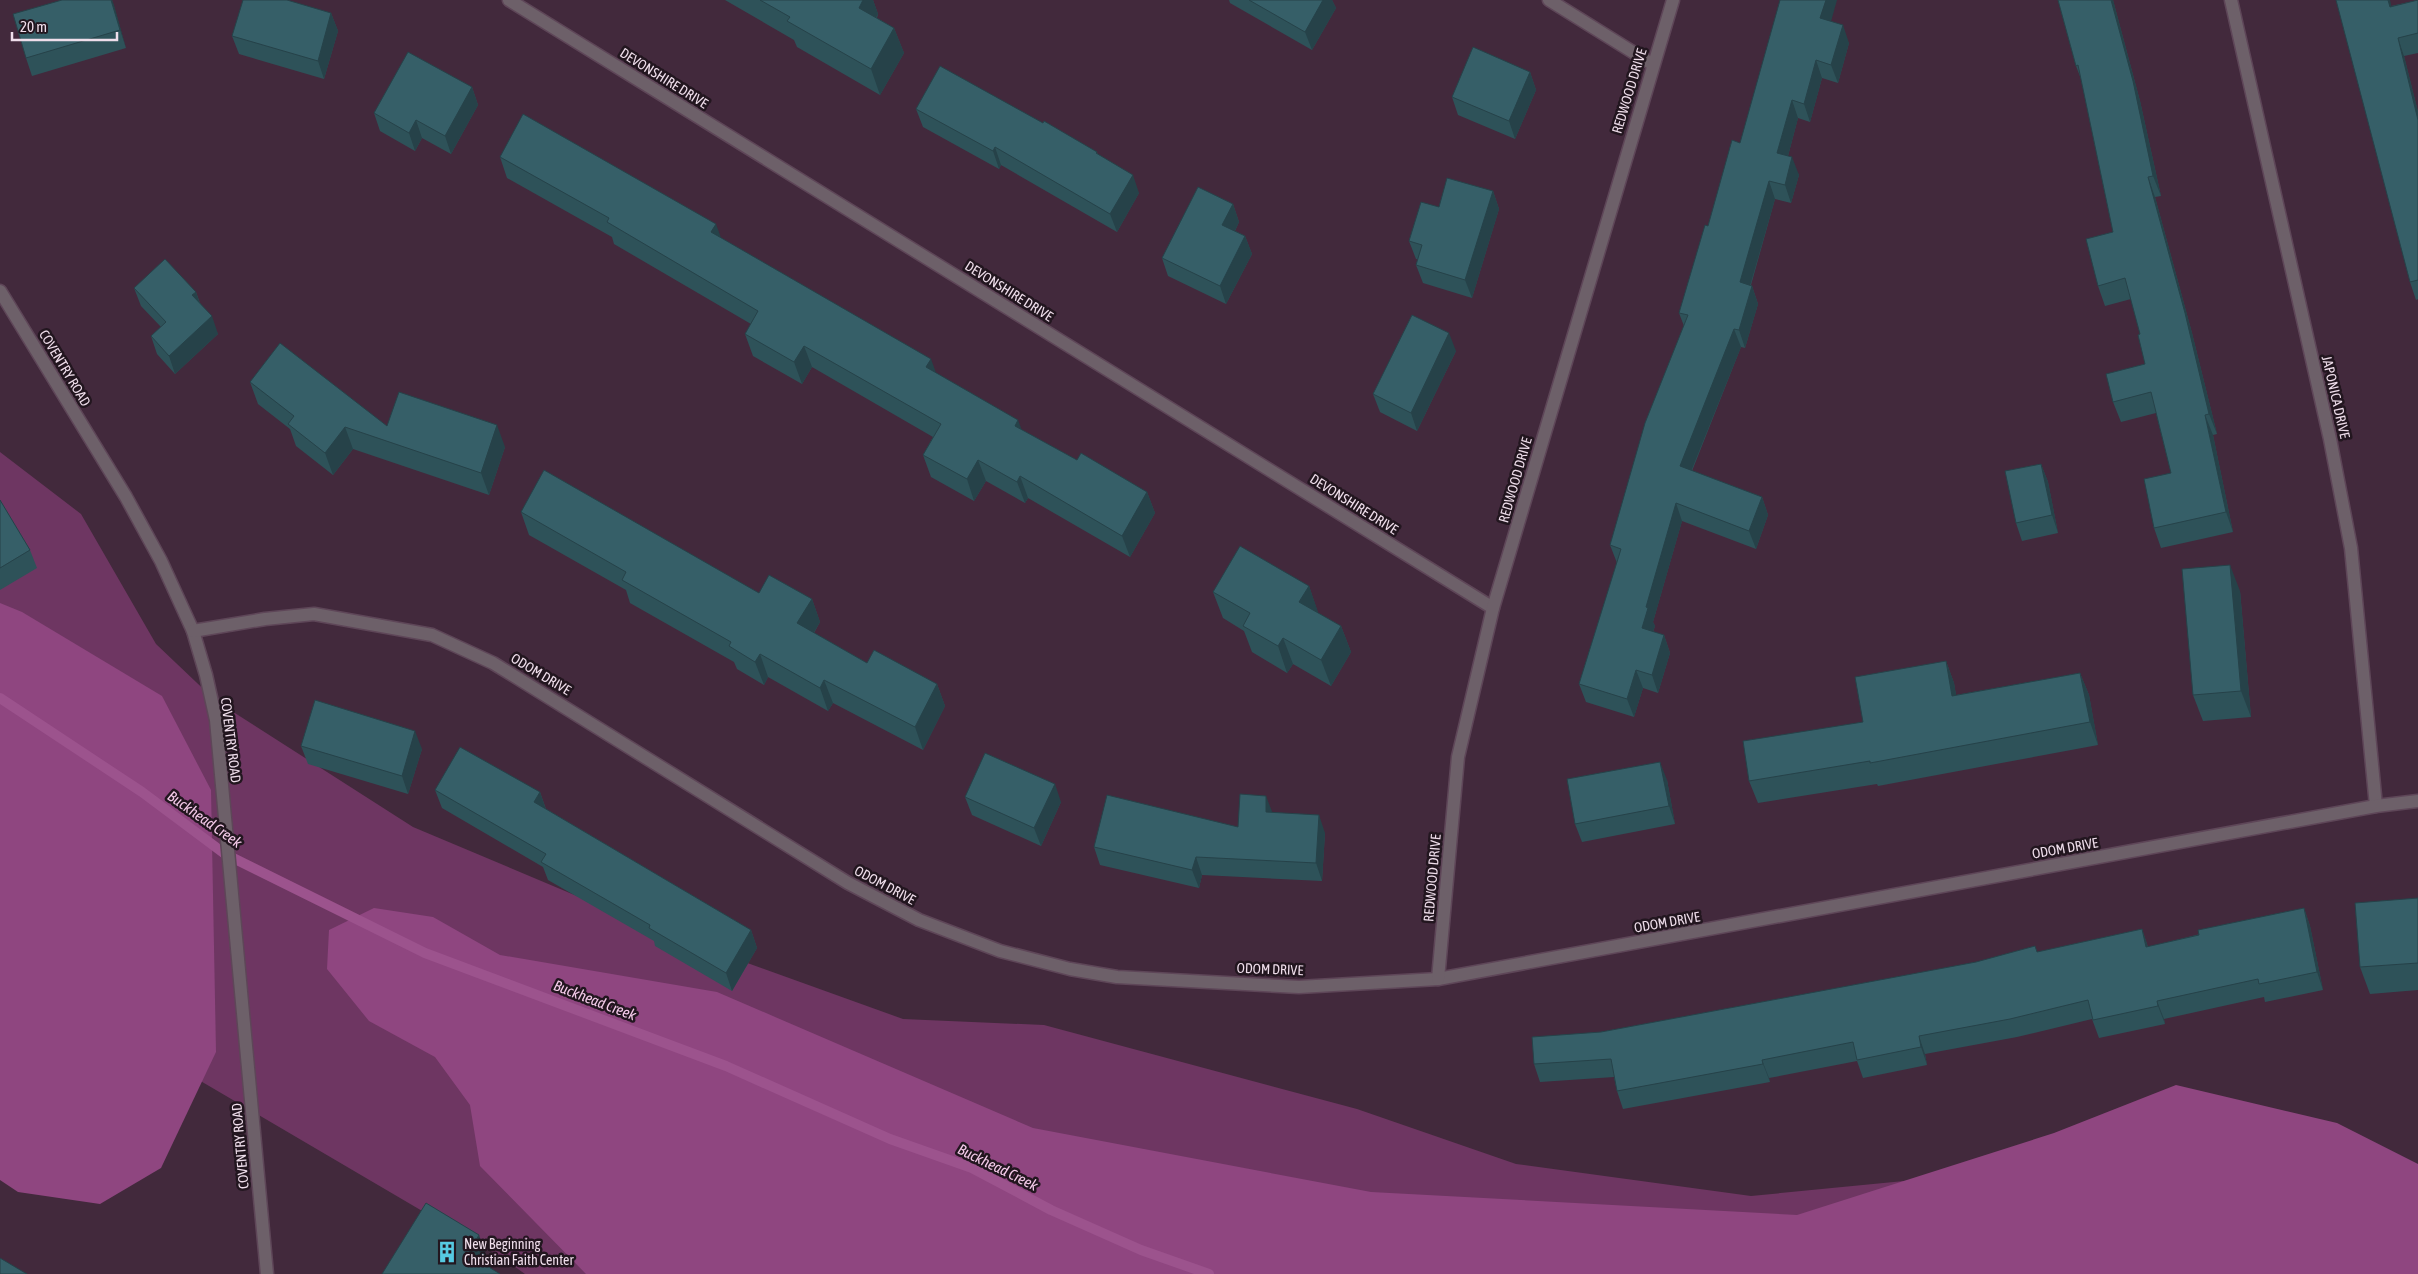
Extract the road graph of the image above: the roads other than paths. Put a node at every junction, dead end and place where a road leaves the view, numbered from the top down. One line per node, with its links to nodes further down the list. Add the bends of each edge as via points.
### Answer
1 (509, 0): 7 (street, DEVONSHIRE DRIVE)
2 (1549, 0): 5 (street)
3 (1673, 0): 5 (street, REDWOOD DRIVE)
4 (2231, 0): 10 (street, JAPONICA DRIVE, via 2330,439 2351,548)
5 (1652, 64): 7 (street, REDWOOD DRIVE)
6 (0, 290): 8 (street, COVENTRY ROAD, via 126,497)
7 (1494, 608): 11 (street, REDWOOD DRIVE, via 1458,756)
8 (194, 631): 11 (street, ODOM DRIVE, via 314,614 432,635 493,663 848,883 919,920 1000,952 1117,977 1299,987); 12 (street, COVENTRY ROAD, via 216,720)
9 (2418, 801): 10 (street, ODOM DRIVE)
10 (2376, 806): 11 (street, ODOM DRIVE)
11 (1438, 979)
12 (267, 1274)

